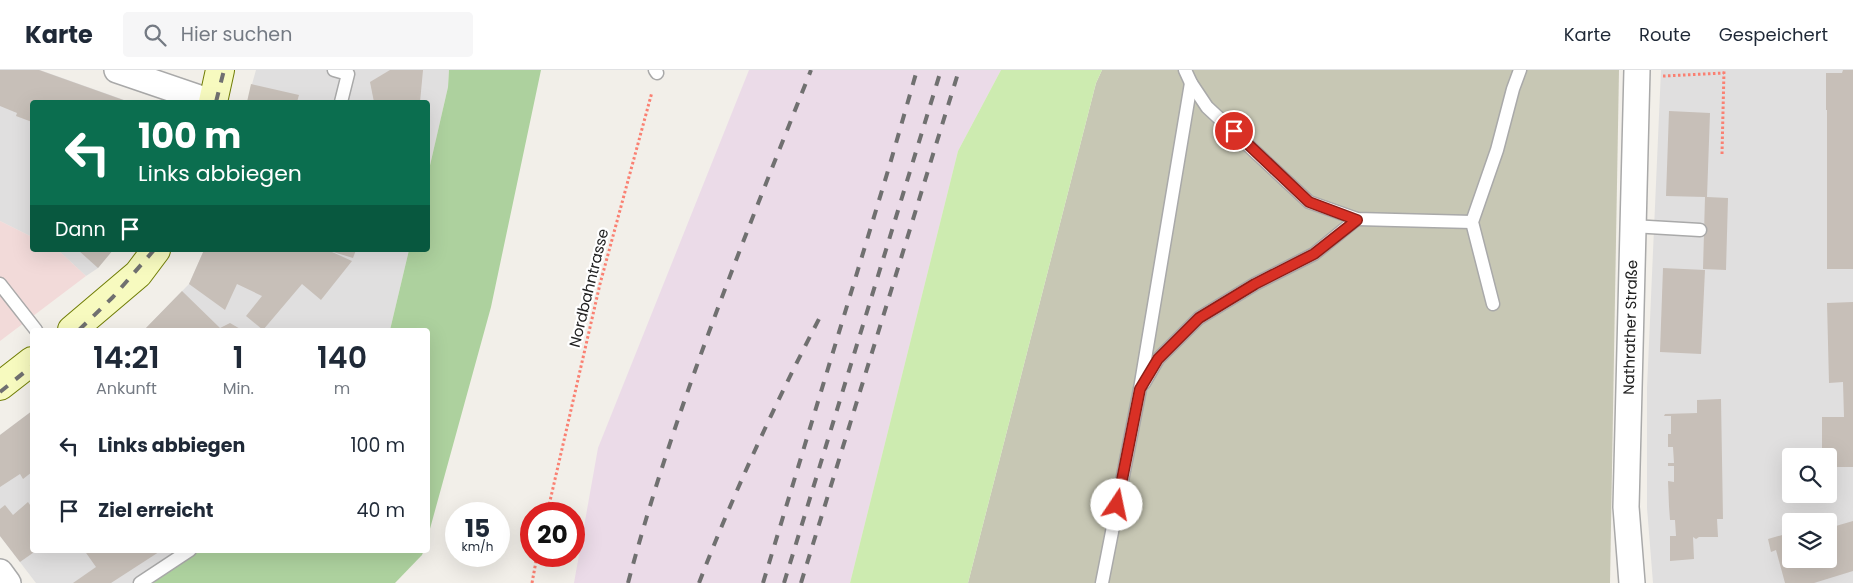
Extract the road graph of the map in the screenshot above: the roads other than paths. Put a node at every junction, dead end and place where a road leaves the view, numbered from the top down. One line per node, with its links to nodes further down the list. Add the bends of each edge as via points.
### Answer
1 (117, 70): 8 (street)
2 (220, 70): 9 (main road)
3 (334, 70): 10 (lane, via 348,74)
4 (1186, 70): 7 (lane)
5 (1520, 70): 12 (lane)
6 (1637, 74): 13 (street, Nathrather Straße)
7 (1191, 83): 11 (lane, via 1207,107 1309,202); 22 (lane)
8 (206, 100)
9 (212, 100)
10 (342, 100)
11 (1357, 220): 12 (lane); 22 (lane, via 1314,254 1199,318 1158,359)
12 (1472, 222): 17 (lane)
13 (1632, 226): 14 (lane); 28 (street, Nathrather Straße, via 1626,507)
14 (1700, 230)
15 (154, 252): 19 (main road, via 138,274)
16 (0, 284): 18 (lane)
17 (1493, 304)
18 (34, 328)
19 (74, 328)
20 (30, 363): 21 (main road)
21 (0, 386)
22 (1140, 389): 27 (lane)
23 (185, 553): 26 (lane)
24 (0, 572): 25 (street)
25 (8, 583)
26 (140, 583)
27 (1102, 583)
28 (1632, 583)

